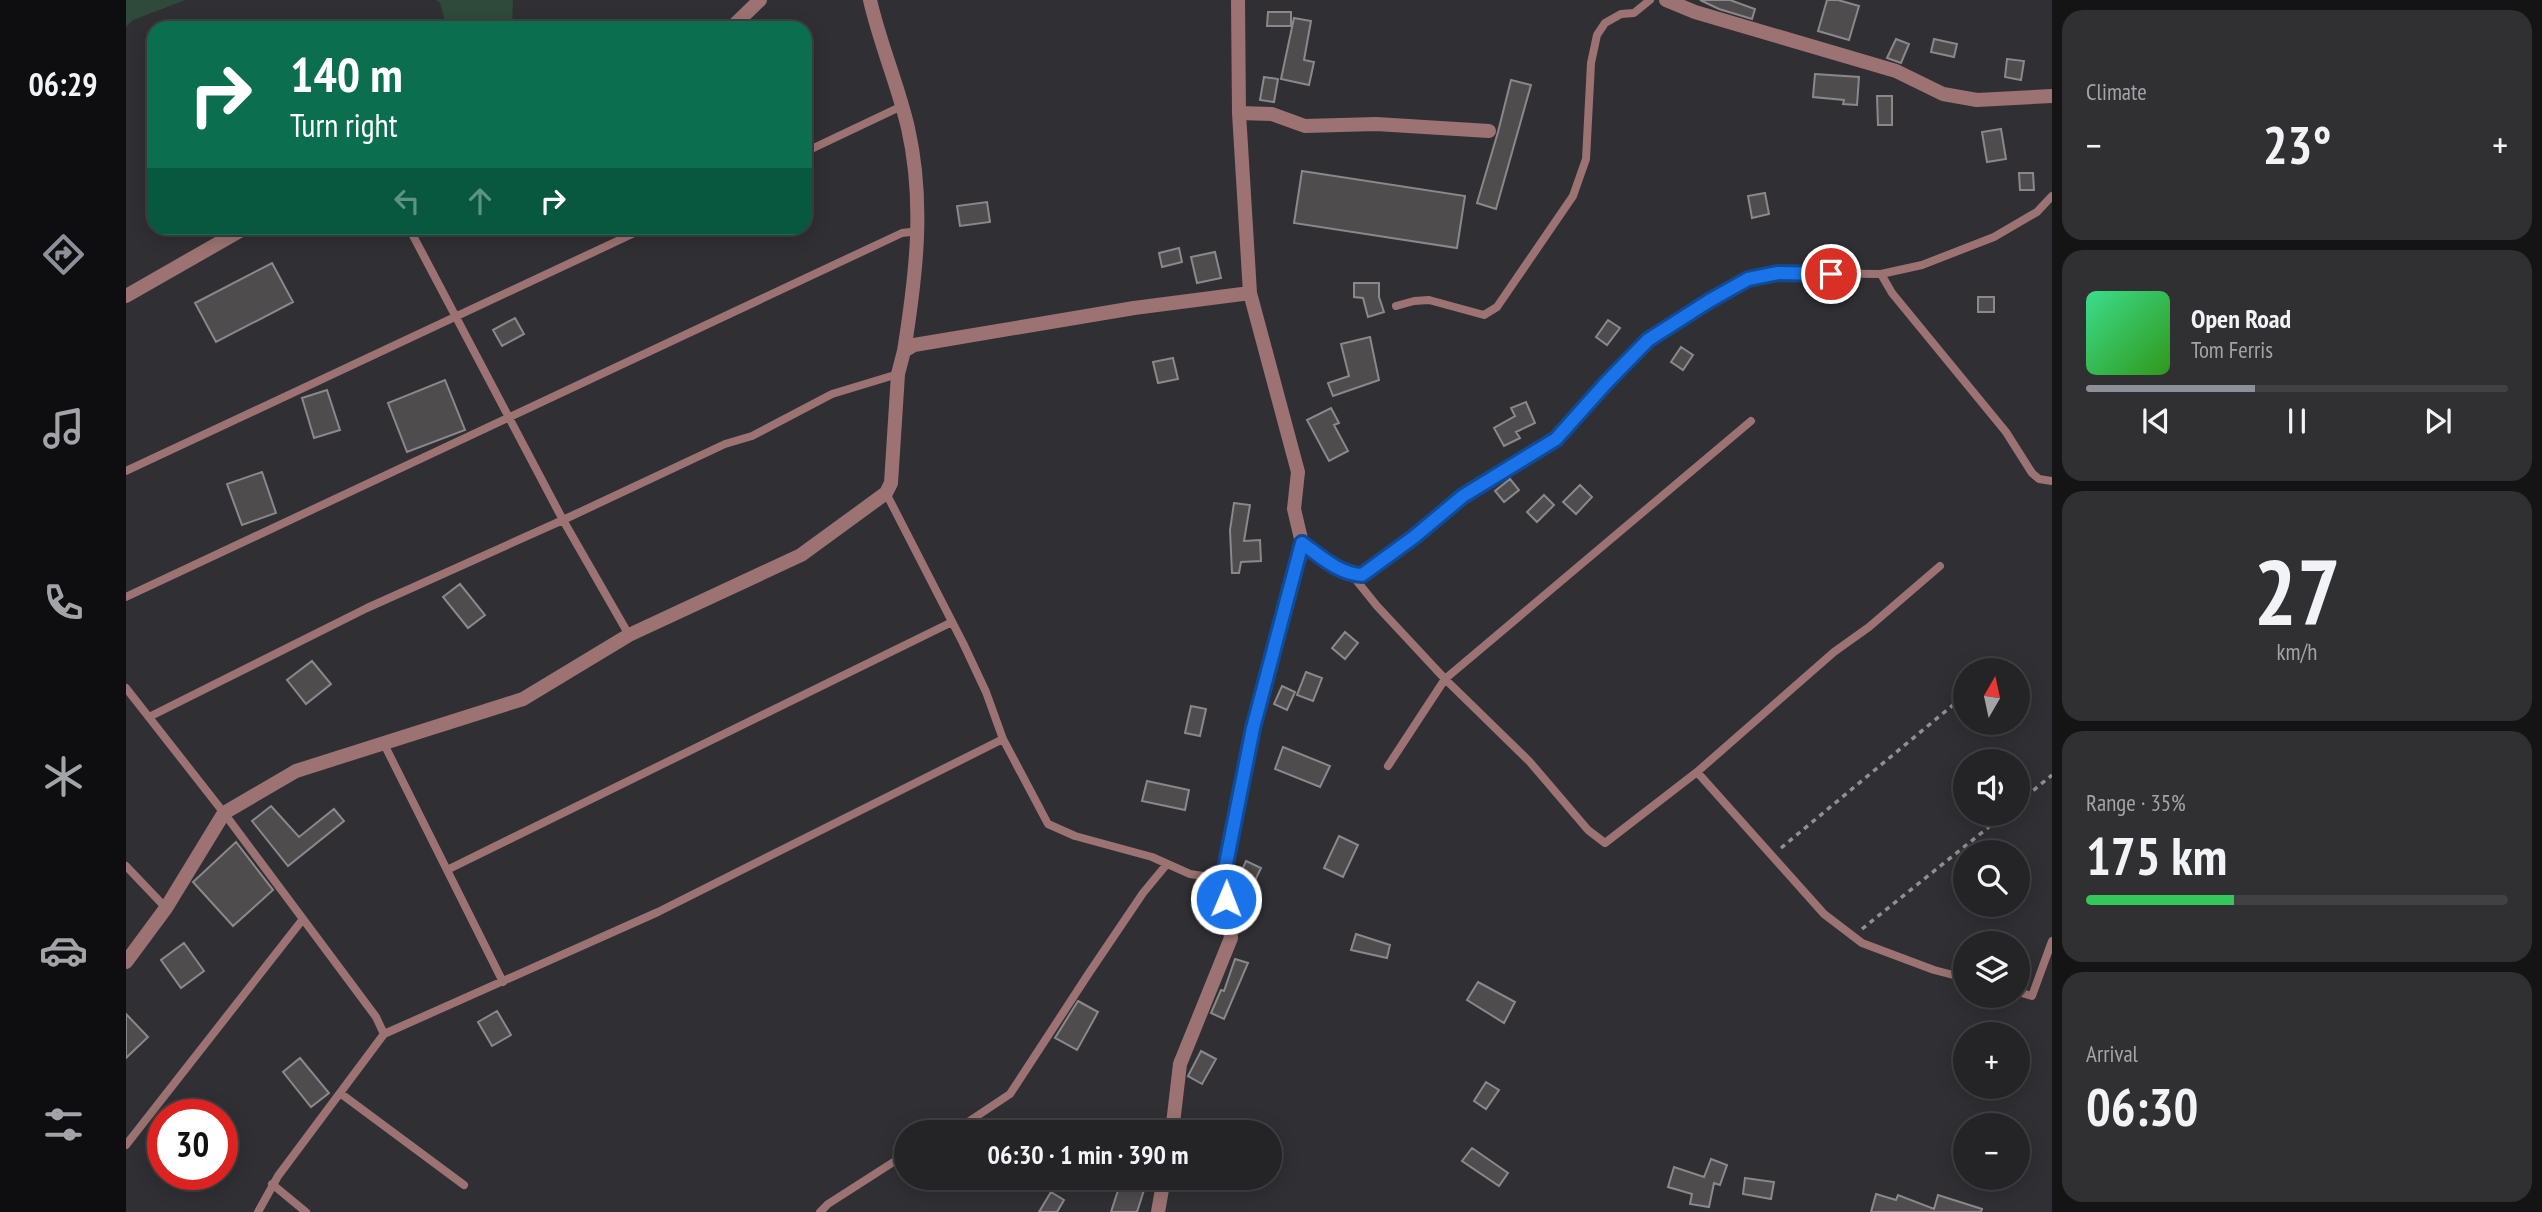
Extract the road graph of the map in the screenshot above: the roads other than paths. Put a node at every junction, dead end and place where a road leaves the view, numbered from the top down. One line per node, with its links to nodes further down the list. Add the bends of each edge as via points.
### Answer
1 (760, 0): 6 (street)
2 (870, 0): 8 (street)
3 (1238, 0): 9 (street)
4 (1650, 0): 20 (lane, via 1634,13 1605,23 1597,35 1591,63 1586,159 1573,196 1497,307 1484,315 1429,300)
5 (1667, 0): 7 (street, via 1896,71 1943,94 1976,100)
6 (738, 21)
7 (2052, 96)
8 (902, 106): 11 (lane); 13 (street, via 917,179)
9 (1239, 113): 10 (street, via 1272,114 1306,126 1376,124); 18 (street)
10 (1489, 131)
11 (812, 149)
12 (2052, 196): 17 (lane, via 2037,212 1994,237 1922,265)
13 (919, 231): 22 (street); 24 (lane, via 902,233)
14 (233, 235): 19 (street)
15 (412, 235): 21 (lane)
16 (630, 235): 21 (lane)
17 (1881, 274): 27 (lane, via 2006,432 2032,473); 32 (lane, via 1778,273 1748,279 1709,301 1648,340 1556,439 1463,496 1362,575)
18 (1250, 292): 22 (street, via 914,345); 30 (street, via 1298,472 1294,509)
19 (126, 296)
20 (1396, 306)
21 (454, 318): 24 (lane); 26 (lane)
22 (904, 351): 23 (street)
23 (898, 374): 28 (street, via 891,483); 29 (lane, via 832,394 752,436 724,444)
24 (508, 418): 29 (lane); 33 (lane)
25 (1751, 421): 36 (lane)
26 (126, 471)
27 (2052, 481)
28 (886, 493): 34 (lane); 35 (street, via 801,555)
29 (563, 520): 35 (lane); 38 (lane, via 367,608)
30 (1302, 543): 32 (lane); 47 (street, via 1253,728)
31 (1941, 566): 42 (lane)
32 (1352, 575): 36 (lane)
33 (126, 597)
34 (952, 622): 39 (lane); 46 (lane)
35 (629, 635): 40 (street, via 523,699)
36 (1445, 679): 41 (lane); 42 (lane, via 1605,843)
37 (126, 688): 38 (lane)
38 (149, 717): 43 (lane)
39 (1003, 739): 44 (lane, via 1048,824); 53 (lane, via 658,912)
40 (383, 742): 43 (street, via 296,771); 46 (lane)
41 (1388, 766)
42 (1697, 772): 52 (lane, via 1824,914 1862,943)
43 (224, 813): 48 (street); 49 (lane)
44 (1167, 863): 47 (lane, via 1190,874); 57 (lane, via 1010,1094)
45 (126, 866): 48 (lane)
46 (447, 870): 53 (lane)
47 (1223, 879): 58 (street, via 1231,938 1180,1064)
48 (166, 908): 51 (street)
49 (303, 919): 55 (lane); 59 (lane)
50 (2052, 941): 54 (lane)
51 (126, 962)
52 (1953, 975)
53 (503, 982): 55 (lane)
54 (2030, 995)
55 (384, 1034): 56 (lane)
56 (340, 1093): 61 (lane); 62 (lane)
57 (971, 1120)
58 (1173, 1120)
59 (126, 1144)
60 (894, 1162): 66 (lane)
61 (272, 1184): 64 (lane); 65 (lane)
62 (464, 1185)
63 (1162, 1190): 67 (street)
64 (258, 1212)
65 (306, 1212)
66 (820, 1212)
67 (1158, 1212)

